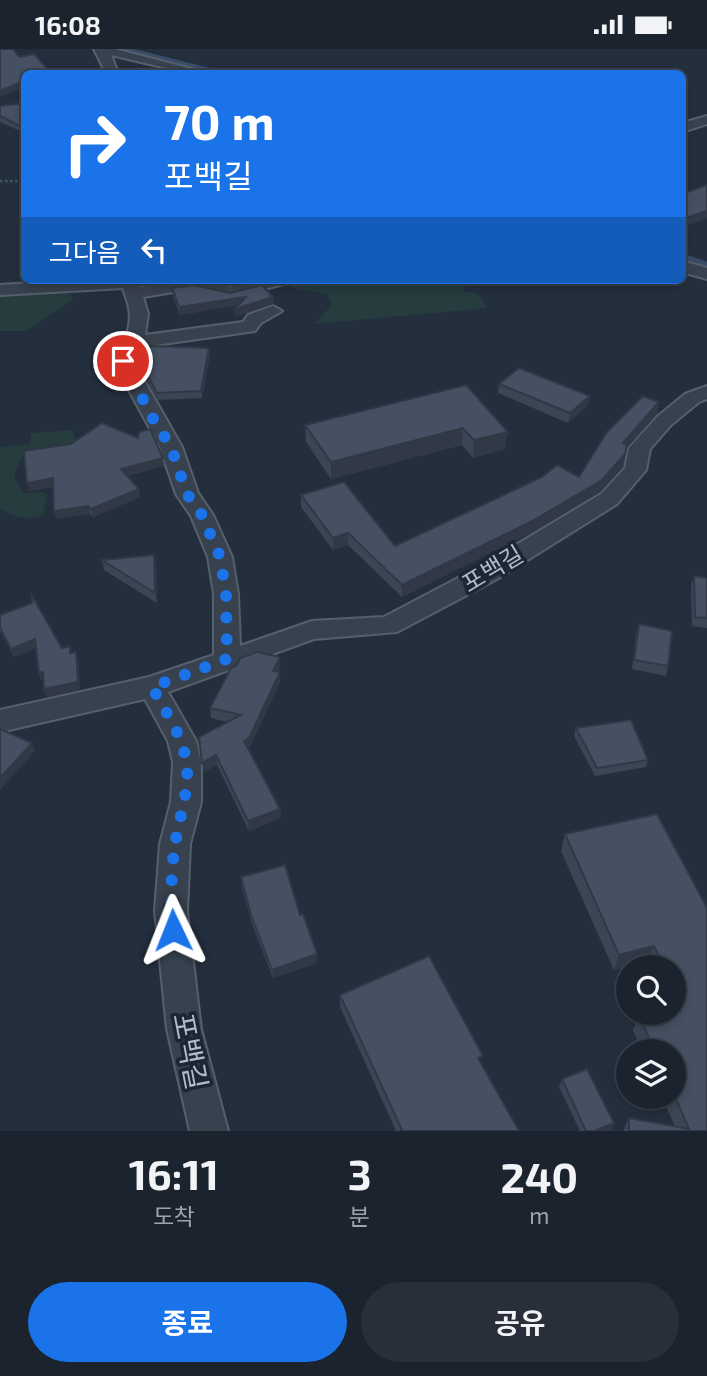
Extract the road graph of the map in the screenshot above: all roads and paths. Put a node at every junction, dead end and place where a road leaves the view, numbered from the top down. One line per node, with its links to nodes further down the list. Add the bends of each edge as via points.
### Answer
1 (101, 49): 2 (street); 3 (street)
2 (111, 70)
3 (188, 70)
4 (707, 120): 5 (street)
5 (686, 127)
6 (21, 180): 7 (path)
7 (0, 181)
8 (686, 267): 9 (street)
9 (707, 274)
10 (192, 284): 13 (street)
11 (192, 284): 12 (street, via 230,293)
12 (263, 284)
13 (132, 285): 14 (street); 16 (street, via 138,306)
14 (0, 290)
15 (273, 311): 16 (street, via 254,319 249,327)
16 (134, 342): 18 (street, via 123,361 171,447 187,494 202,515 220,557)
17 (707, 392): 18 (street, 포백길, via 664,421 640,448 635,470 609,499 488,573 388,627 312,630)
18 (227, 659): 19 (street, 포백길)
19 (152, 687): 20 (street, 포백길); 21 (street, 포백길, via 187,762 171,911 184,1029)
20 (0, 721)
21 (209, 1131)

